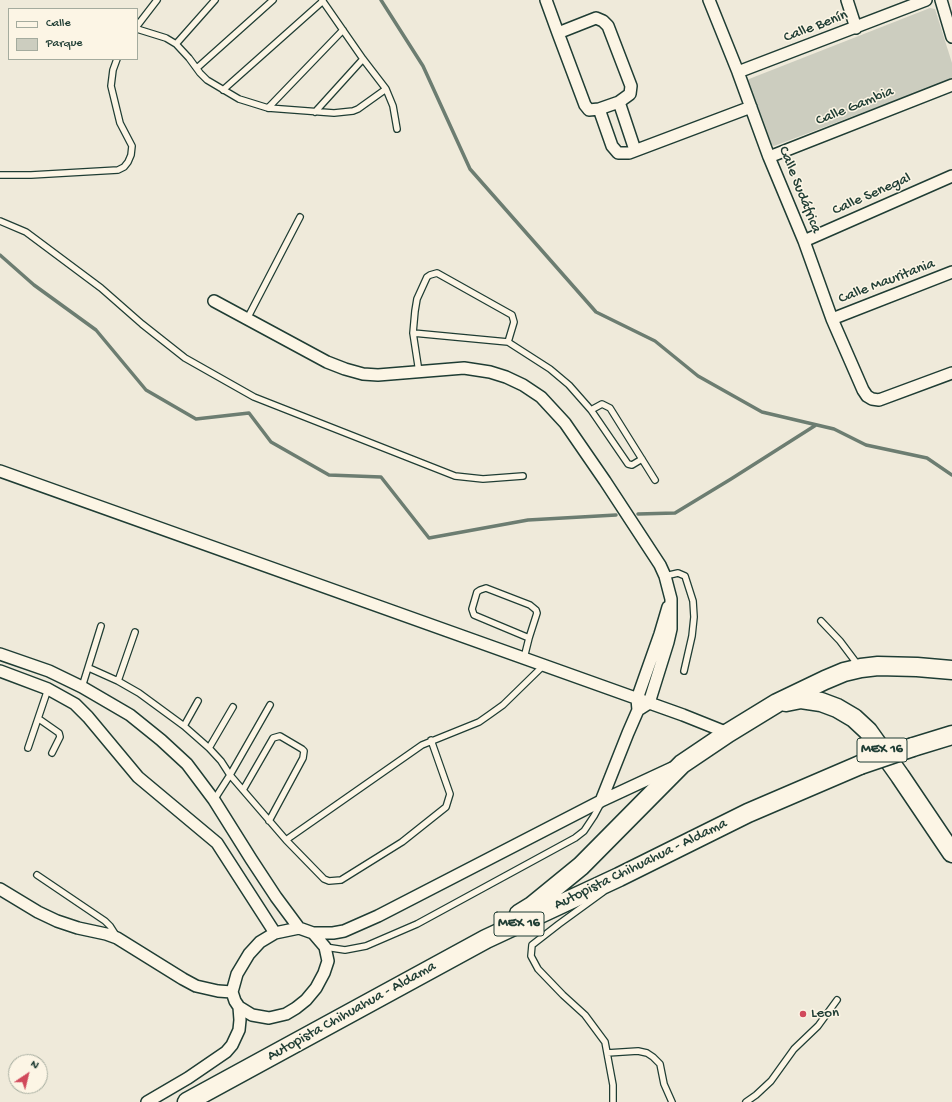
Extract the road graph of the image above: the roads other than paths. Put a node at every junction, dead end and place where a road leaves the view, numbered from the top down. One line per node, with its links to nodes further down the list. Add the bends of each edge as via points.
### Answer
1 (156, 0): 10 (lane)
2 (215, 0): 16 (lane)
3 (273, 0): 19 (lane)
4 (322, 0): 13 (lane); 23 (lane)
5 (546, 0): 14 (street)
6 (709, 0): 20 (street, Calle Sudáfrica)
7 (847, 0): 12 (street)
8 (926, 0): 12 (street, Calle Benín)
9 (941, 0): 15 (street)
10 (138, 27)
11 (138, 28): 16 (lane)
12 (856, 28): 20 (street, Calle Benín)
13 (343, 30): 17 (lane); 26 (lane)
14 (558, 33): 24 (street, via 596,18 608,26 631,86 630,94); 27 (street, via 585,104 589,110)
15 (952, 37)
16 (176, 44): 19 (lane)
17 (363, 59): 22 (lane); 28 (lane)
18 (117, 60): 32 (lane, via 111,86 120,123 132,146 131,155 124,167 118,170)
19 (197, 68): 23 (lane, via 207,80)
20 (738, 72): 25 (street, Calle Sudáfrica)
21 (952, 85): 31 (street, Calle Gambia)
22 (386, 89): 28 (lane, via 353,111); 29 (lane, via 393,106)
23 (223, 90): 26 (lane, via 239,99)
24 (618, 102): 27 (street); 30 (street)
25 (750, 107): 30 (street); 31 (street, Calle Sudáfrica)
26 (268, 108): 28 (lane)
27 (598, 110): 30 (street, via 612,146 618,152 629,153)
28 (314, 112)
29 (396, 129)
30 (635, 150)
31 (769, 157): 36 (street, Calle Sudáfrica)
32 (0, 175)
33 (952, 176): 36 (street, Calle Senegal)
34 (300, 217): 39 (lane)
35 (0, 221): 48 (lane, via 26,232 101,288 185,358 254,397 455,476 483,479)
36 (804, 241): 40 (street, Calle Sudáfrica)
37 (952, 272): 40 (street, Calle Mauritania)
38 (214, 301): 39 (street)
39 (247, 319): 43 (street, via 345,369 378,375)
40 (832, 319): 44 (street, Calle Sudáfrica, via 862,390 872,399 879,400)
41 (413, 333): 42 (lane); 42 (lane, via 417,299 428,277 437,273 512,315 514,322); 43 (lane)
42 (508, 342): 45 (lane, via 550,369 569,385)
43 (419, 372): 50 (street, via 464,368 490,372 518,382 541,397 565,423)
44 (952, 373)
45 (591, 410): 46 (lane, via 628,464 632,465); 46 (lane, via 602,404 610,408)
46 (642, 459): 49 (lane)
47 (0, 471): 57 (street)
48 (523, 476)
49 (655, 480)
50 (665, 576): 51 (street); 62 (lane, via 678,573 686,576 693,601 692,636)
51 (671, 599): 67 (street); 69 (street, via 670,635)
52 (821, 621): 60 (lane, via 840,640)
53 (101, 626): 59 (lane)
54 (135, 632): 64 (lane)
55 (529, 638): 55 (lane, via 474,616 472,609 477,592 486,588 534,607 537,612); 57 (lane)
56 (0, 654): 65 (street, via 49,671)
57 (524, 659): 58 (street)
58 (544, 665): 67 (street); 78 (lane, via 490,715)
59 (89, 668): 64 (lane); 65 (lane)
60 (861, 668): 61 (highway, via 878,666); 70 (highway, via 844,672)
61 (952, 670)
62 (684, 671)
63 (0, 672): 66 (street)
64 (118, 681): 75 (lane)
65 (82, 687): 85 (street, via 130,715 161,740 187,764)
66 (48, 689): 74 (lane); 94 (street, via 75,704 138,777 217,843)
67 (637, 699): 69 (street); 73 (street)
68 (198, 701): 75 (lane)
69 (649, 703): 73 (street); 76 (street)
70 (777, 703): 76 (highway); 89 (highway, MEX 16, via 801,699 821,702 854,718 868,731)
71 (270, 705): 83 (lane)
72 (233, 707): 80 (lane)
73 (638, 710): 86 (street)
74 (39, 719): 79 (lane); 81 (lane, via 59,734 60,737)
75 (184, 726): 80 (lane)
76 (728, 733): 82 (highway)
77 (952, 735): 91 (highway, Autopista Chihuahua - Aldama / MEX 16, bridge, via 860,765 748,813)
78 (432, 740): 88 (lane); 88 (lane, via 450,794 449,800 441,812 402,842 336,881 324,879)
79 (28, 748)
80 (209, 748): 83 (lane)
81 (52, 752)
82 (682, 764): 86 (street); 98 (highway, via 581,866 532,906)
83 (230, 775): 84 (lane); 85 (lane)
84 (243, 790): 87 (lane); 87 (lane, via 273,738 280,736 304,751 303,758)
85 (214, 800): 93 (street, via 276,897)
86 (602, 801): 95 (street, via 372,919 344,931); 97 (lane, via 587,826 576,838 417,924 361,947 345,950)
87 (269, 821): 88 (lane)
88 (286, 840)
89 (952, 852)
90 (38, 875): 96 (lane, via 105,921)
91 (619, 877): 98 (highway, Autopista Chihuahua - Aldama / MEX 16, via 486,939); 102 (lane, via 598,897 532,945 531,950 531,956 538,969 590,1021 605,1042)
92 (0, 889): 96 (street, via 57,921)
93 (299, 928): 94 (street); 95 (street)
94 (276, 933): 99 (street, via 260,942 249,954 237,974)
95 (314, 934): 97 (street)
96 (117, 938): 99 (street, via 196,986)
97 (325, 947): 101 (street, via 328,961 324,973 316,988 296,1008 286,1014 269,1018 252,1015)
98 (454, 957): 104 (highway, Autopista Chihuahua - Aldama / MEX 16)
99 (232, 992): 101 (street)
100 (837, 1000): 107 (lane, via 770,1081)
101 (240, 1007): 103 (street, via 239,1030 226,1052)
102 (607, 1053): 105 (lane); 106 (lane, via 638,1051 658,1060)
103 (147, 1102)
104 (187, 1102)
105 (614, 1102)
106 (672, 1102)
107 (746, 1102)

